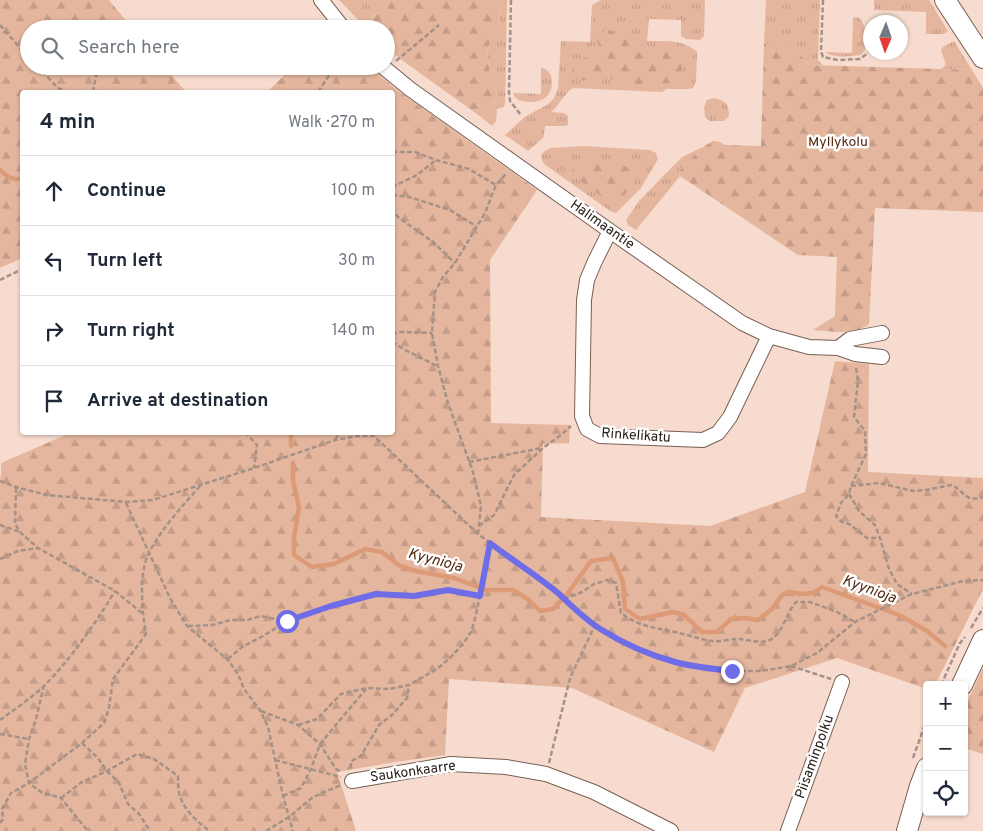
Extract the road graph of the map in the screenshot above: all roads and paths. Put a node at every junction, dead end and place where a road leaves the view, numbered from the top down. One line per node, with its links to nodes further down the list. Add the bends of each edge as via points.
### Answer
1 (321, 0): 5 (street)
2 (511, 0): 20 (path, via 508,93)
3 (823, 0): 9 (path, via 823,57 838,60)
4 (945, 0): 10 (street)
5 (337, 20)
6 (0, 25): 8 (path)
7 (439, 25): 11 (path)
8 (20, 48)
9 (863, 57)
10 (983, 58)
11 (396, 61): 12 (path)
12 (402, 65)
13 (395, 70): 27 (street, Halimaantie, via 410,88)
14 (46, 75): 17 (path)
15 (97, 75): 18 (path)
16 (329, 75): 19 (path)
17 (62, 90)
18 (94, 90)
19 (319, 90)
20 (521, 115)
21 (395, 152): 22 (path, via 415,152)
22 (436, 160): 23 (path); 26 (path, via 469,168 496,185)
23 (395, 186)
24 (395, 195): 26 (path, via 450,210)
25 (395, 212): 28 (path)
26 (476, 226): 28 (path)
27 (610, 232): 34 (street, Halimaantie, via 742,323); 40 (street, via 587,280)
28 (455, 262): 32 (path, via 435,292)
29 (20, 270): 30 (path)
30 (0, 280)
31 (395, 333): 32 (path)
32 (432, 333): 39 (path)
33 (882, 333): 36 (street, via 850,339)
34 (769, 336): 36 (street, Halimaantie, via 810,346); 40 (street, Rinkelikatu, via 730,417 718,433 703,440 600,436 588,429)
35 (395, 344): 39 (path)
36 (838, 348): 37 (street, Halimaantie)
37 (855, 354): 38 (street, Halimaantie); 50 (path, via 858,381 854,416 865,430 866,454)
38 (882, 357)
39 (438, 366): 46 (path)
40 (582, 416): 45 (path)
41 (248, 435): 47 (path, via 256,445)
42 (338, 435): 44 (path)
43 (374, 436): 44 (path); 58 (path)
44 (335, 440): 47 (path)
45 (543, 448): 46 (path); 56 (path, via 514,475 494,516)
46 (469, 462): 56 (path, via 481,506)
47 (254, 468): 49 (path)
48 (0, 481): 51 (path)
49 (202, 484): 54 (path, via 153,500); 62 (path)
50 (851, 486): 52 (path); 53 (path, via 879,483 913,491 951,485 965,497)
51 (16, 487): 54 (path, via 47,495); 57 (path, via 15,524)
52 (849, 494): 59 (path, via 859,510 875,525); 59 (path, via 836,516 867,538)
53 (983, 497)
54 (126, 502): 62 (path)
55 (0, 525): 57 (path)
56 (479, 526): 58 (path)
57 (21, 533): 61 (path)
58 (478, 534): 60 (path)
59 (880, 538): 66 (path, via 897,584)
60 (490, 543): 67 (path); 68 (path)
61 (38, 548): 63 (path, via 18,551); 65 (path)
62 (149, 552): 69 (path, via 143,573); 73 (path)
63 (0, 559)
64 (983, 580): 66 (path, via 963,581)
65 (115, 591): 69 (path); 79 (path, via 96,623)
66 (912, 594): 71 (path)
67 (480, 596): 70 (path, via 448,590 414,596 376,594); 80 (path, via 471,632 463,644 437,669)
68 (564, 600): 71 (path, via 608,580 616,583 621,613 639,624 715,642 776,637 796,602 810,602); 72 (path)
69 (142, 614): 87 (path, via 146,634 113,679 104,723)
70 (287, 621): 73 (path, via 261,616 212,626); 75 (path, via 242,647)
71 (855, 622): 76 (path, via 816,653)
72 (595, 625): 76 (path, via 626,643 676,662 732,671); 93 (path, via 570,678)
73 (187, 626): 75 (path)
74 (983, 640): 77 (street)
75 (228, 660): 82 (path)
76 (791, 666): 78 (path)
77 (964, 681)
78 (842, 682): 107 (street, Piisaminpolku)
79 (44, 685): 83 (path); 86 (path)
80 (409, 685): 81 (path, via 389,689); 94 (path, via 407,698 379,725 361,756 351,761)
81 (367, 688): 84 (path, via 341,694 317,719); 88 (path)
82 (260, 710): 84 (path); 89 (path, via 268,727)
83 (0, 720)
84 (298, 725): 88 (path)
85 (0, 734): 86 (path)
86 (29, 739): 95 (path, via 25,764)
87 (82, 743): 91 (path); 95 (path)
88 (320, 744): 90 (path); 94 (path, via 336,769)
89 (275, 760): 90 (path); 96 (path)
90 (311, 769): 94 (path); 96 (path, via 301,788)
91 (107, 771): 97 (path, via 82,782); 102 (path, via 119,783 128,804); 103 (path, via 137,754 154,759 178,776 179,792 185,807)
92 (926, 771): 108 (street)
93 (546, 774): 94 (street, Saukonkaarre, via 506,766 450,764); 106 (street, Saukonkaarre, via 594,792)
94 (352, 781): 99 (path, via 313,797)
95 (29, 783): 97 (path, via 42,792); 98 (path, via 10,793)
96 (283, 796): 99 (path)
97 (61, 798): 101 (path)
98 (1, 808): 100 (path, via 3,819)
99 (289, 817): 104 (path); 105 (path)
100 (0, 823)
101 (88, 831)
102 (150, 831)
103 (210, 831)
104 (266, 831)
105 (293, 831)
106 (671, 831)
107 (788, 831)
108 (907, 831)

